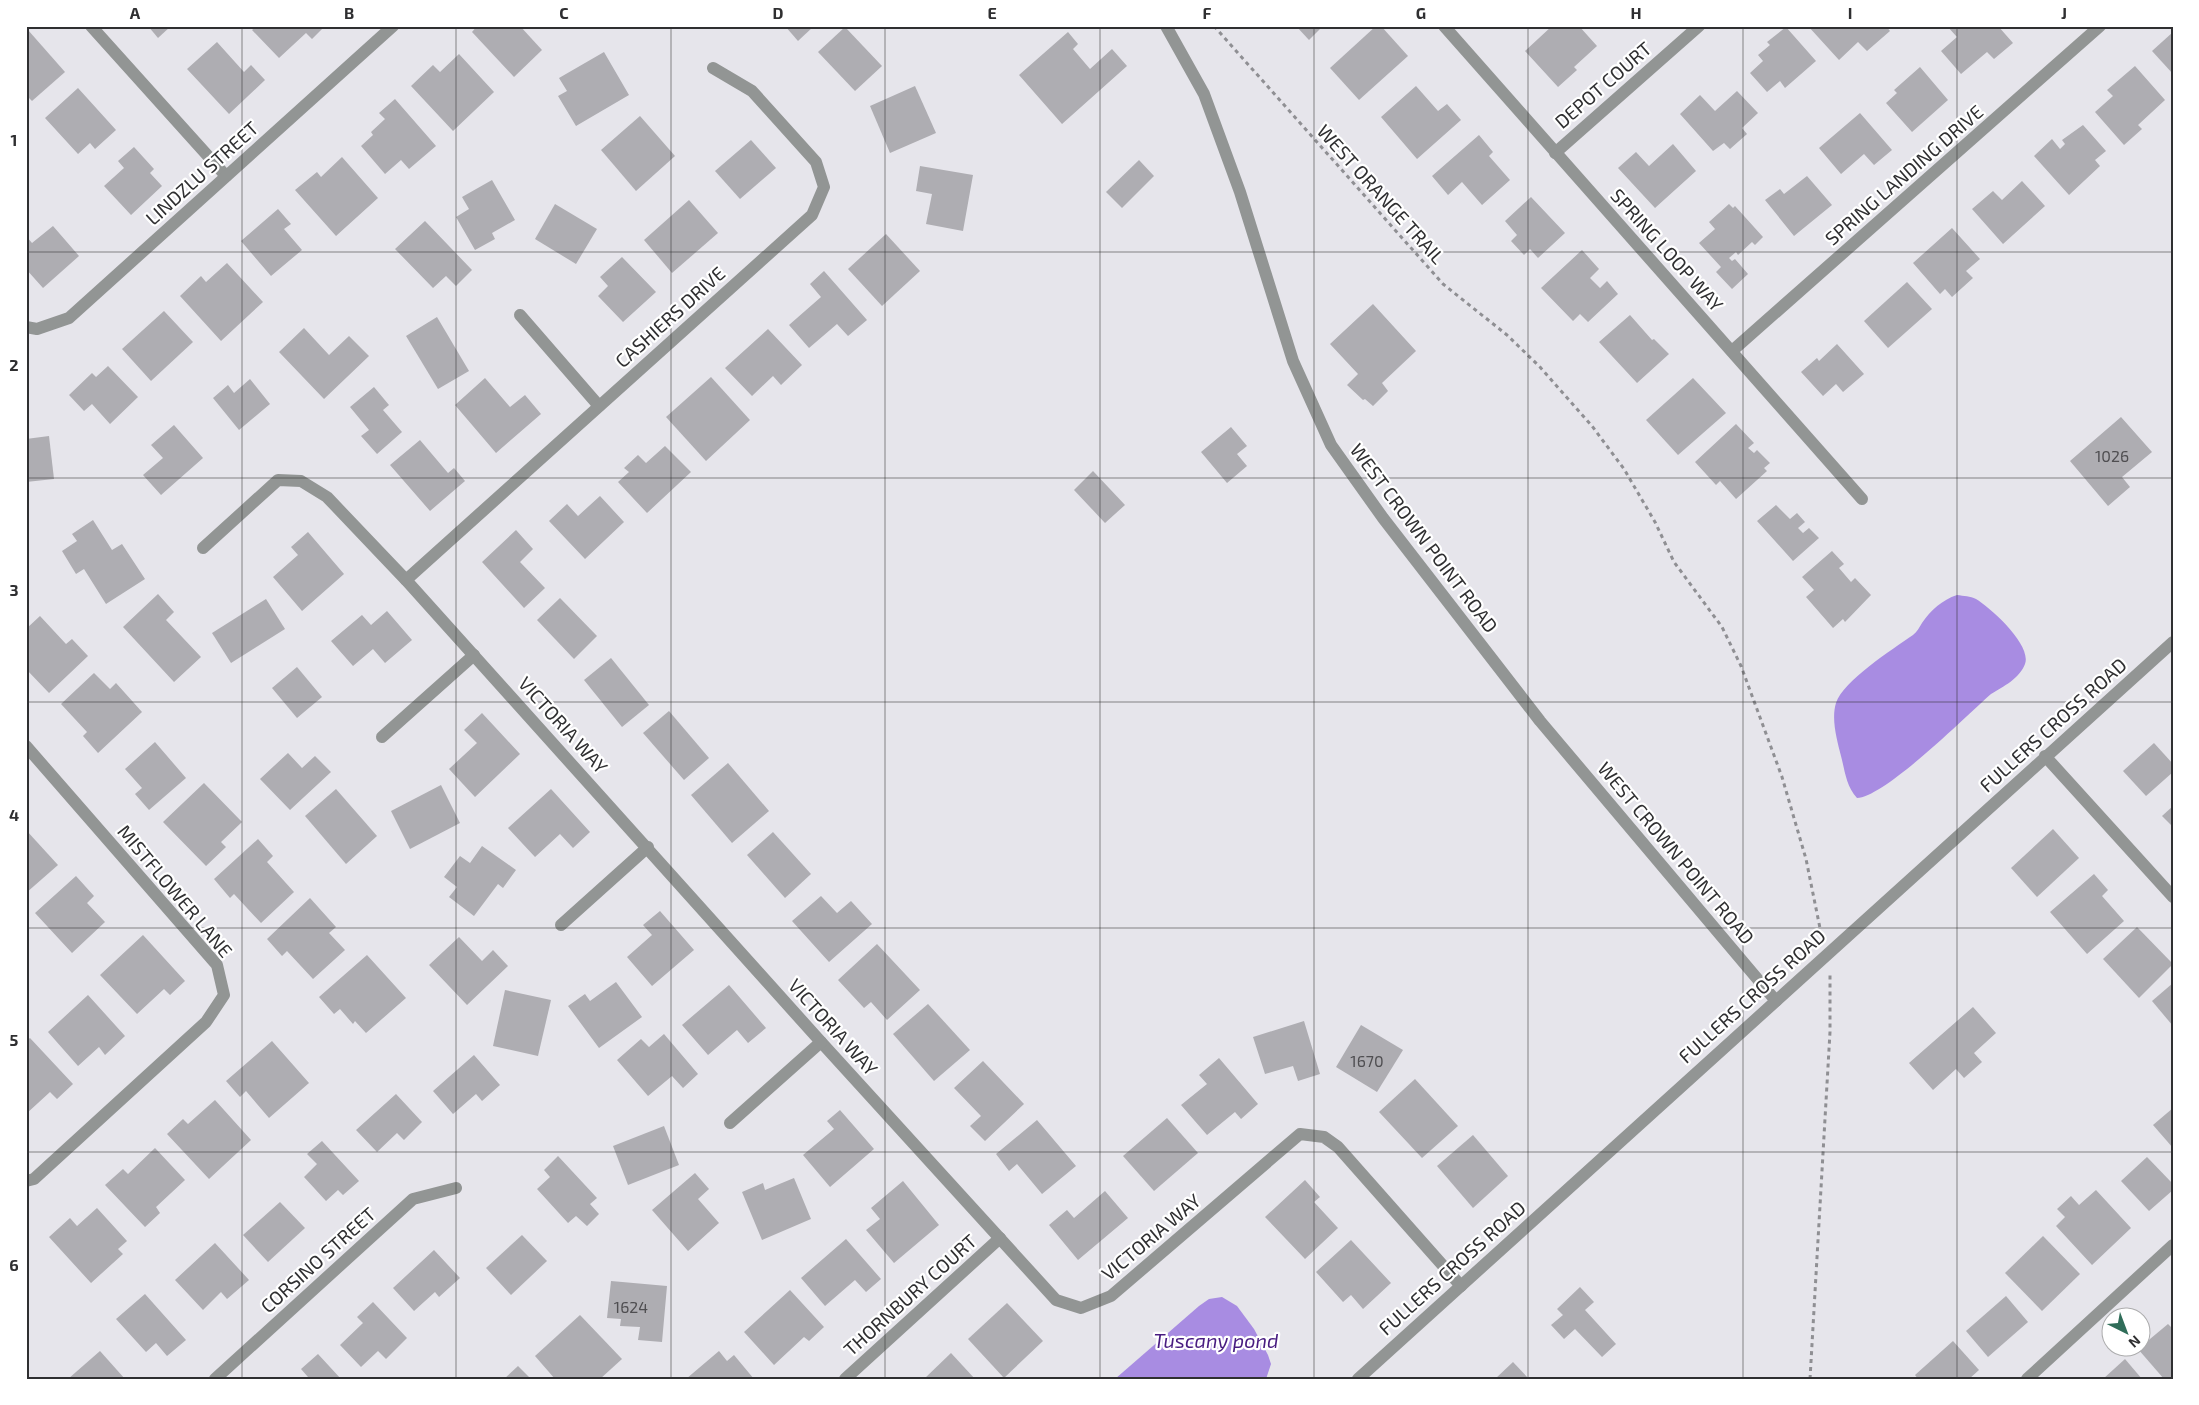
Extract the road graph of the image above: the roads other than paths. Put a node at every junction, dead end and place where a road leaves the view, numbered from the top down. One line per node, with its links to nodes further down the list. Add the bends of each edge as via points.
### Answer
1 (91, 26): 9 (street)
2 (393, 26): 9 (street, LINDZLU STREET)
3 (1166, 26): 25 (street, WEST CROWN POINT ROAD, via 1204,94 1240,192 1293,361 1331,445 1383,518 1540,721)
4 (1444, 26): 8 (street, SPRING LOOP WAY)
5 (1699, 26): 8 (street, DEPOT COURT)
6 (2100, 26): 12 (street, SPRING LANDING DRIVE)
7 (713, 68): 13 (street, CASHIERS DRIVE, via 752,91 816,162 824,187 812,215)
8 (1554, 153): 12 (street, SPRING LOOP WAY)
9 (226, 176): 11 (street, LINDZLU STREET, via 69,318 36,329)
10 (520, 315): 13 (street)
11 (26, 327)
12 (1732, 352): 14 (street, SPRING LOOP WAY)
13 (600, 406): 16 (street, CASHIERS DRIVE)
14 (1862, 499)
15 (203, 548): 16 (street, VICTORIA WAY, via 278,480 301,481 327,497)
16 (406, 580): 18 (street, VICTORIA WAY)
17 (2173, 642): 21 (street, FULLERS CROSS ROAD)
18 (474, 655): 19 (street); 22 (street, VICTORIA WAY)
19 (382, 737)
20 (28, 751): 28 (street, MISTFLOWER LANE, via 217,965 224,995 206,1022 34,1179)
21 (2045, 756): 23 (street); 25 (street, FULLERS CROSS ROAD)
22 (648, 847): 24 (street); 26 (street, VICTORIA WAY)
23 (2173, 897)
24 (561, 925)
25 (1776, 1000): 32 (street, FULLERS CROSS ROAD)
26 (821, 1042): 27 (street); 30 (street, VICTORIA WAY)
27 (730, 1123)
28 (26, 1182)
29 (456, 1188): 33 (street, CORSINO STREET, via 412,1199)
30 (1000, 1238): 32 (street, VICTORIA WAY, via 1056,1300 1081,1308 1111,1296 1300,1134 1324,1137 1338,1148); 34 (street, THORNBURY COURT)
31 (2173, 1245): 36 (street)
32 (1461, 1286): 35 (street, FULLERS CROSS ROAD)
33 (215, 1379)
34 (845, 1379)
35 (1358, 1379)
36 (2027, 1379)

